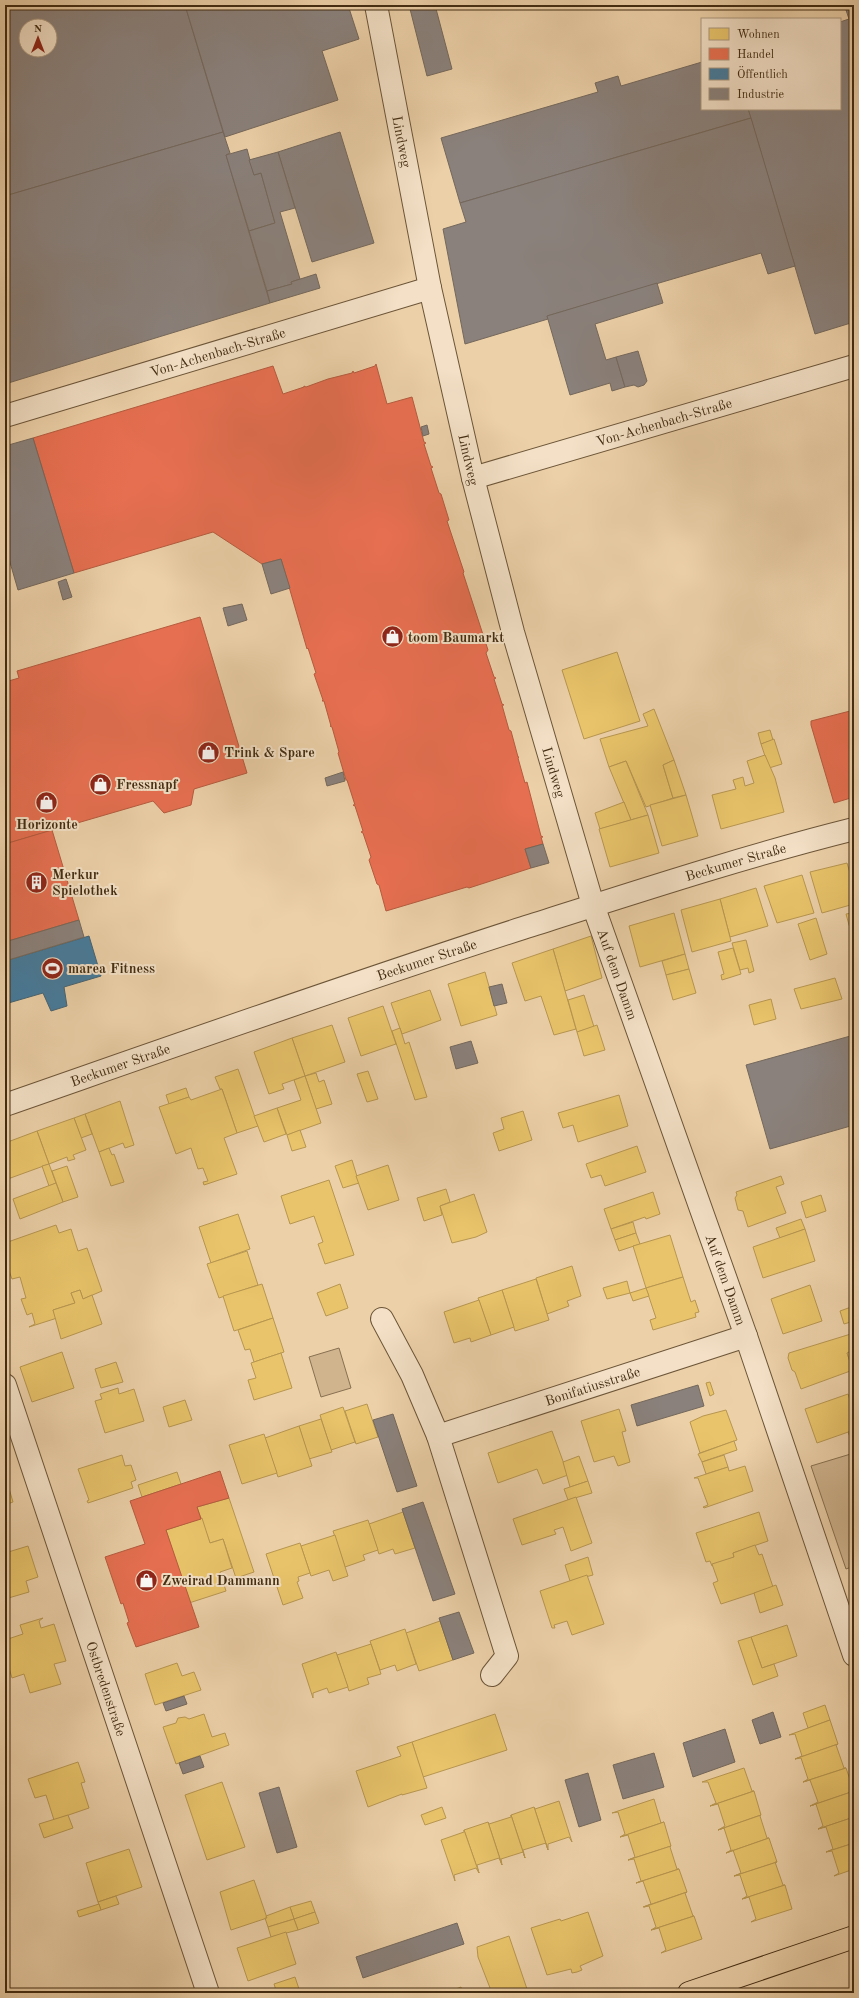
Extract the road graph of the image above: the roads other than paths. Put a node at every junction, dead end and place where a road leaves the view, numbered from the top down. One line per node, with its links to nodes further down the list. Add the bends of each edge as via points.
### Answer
1 (376, 5): 2 (street, Lindweg)
2 (430, 288): 4 (street, Von-Achenbach-Straße); 5 (street, Lindweg)
3 (854, 366): 5 (street, Von-Achenbach-Straße)
4 (5, 416)
5 (473, 478): 7 (street, Lindweg, via 513,632)
6 (854, 829): 7 (street, Beckumer Straße, via 787,846)
7 (593, 905): 8 (street, Beckumer Straße, via 365,979); 10 (street, Auf dem Damm)
8 (5, 1105)
9 (382, 1319): 12 (street, via 412,1375)
10 (746, 1336): 12 (street, Bonifatiusstraße); 13 (street, Auf dem Damm)
11 (5, 1385): 16 (street, Ostbredenstraße)
12 (438, 1436): 14 (street, via 507,1656)
13 (854, 1655)
14 (492, 1675)
15 (854, 1937): 17 (main road)
16 (208, 1993)
17 (689, 1993)

